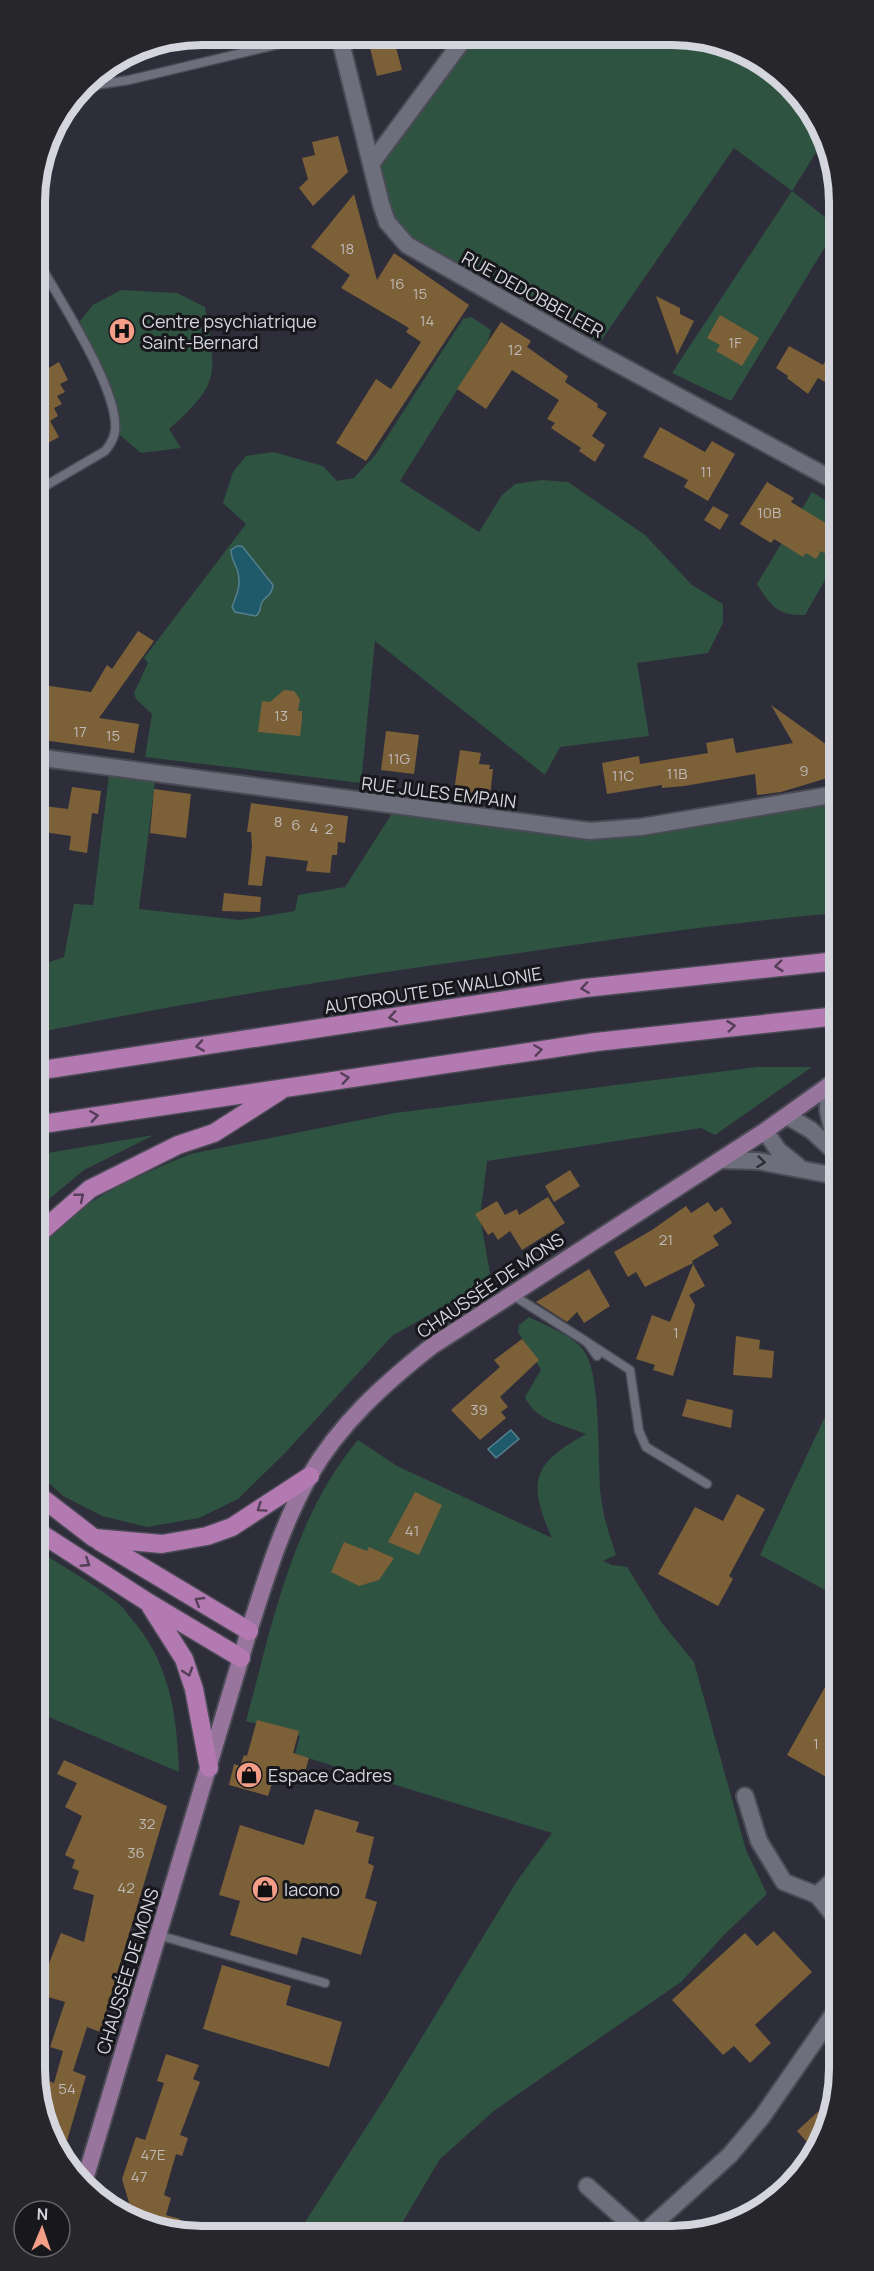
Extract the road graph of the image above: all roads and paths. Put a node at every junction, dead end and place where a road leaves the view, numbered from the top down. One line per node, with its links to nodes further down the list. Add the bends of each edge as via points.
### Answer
1 (275, 45): 4 (lane)
2 (341, 45): 5 (street, RUE DEDOBBELEER)
3 (457, 45): 5 (street)
4 (97, 85)
5 (371, 164): 7 (street, RUE DEDOBBELEER, via 387,222 407,245)
6 (45, 274): 8 (lane, via 100,374 115,418 115,431 105,452)
7 (829, 478)
8 (45, 486)
9 (45, 758): 10 (street, RUE JULES EMPAIN, via 590,831 641,827)
10 (829, 795)
11 (829, 962): 13 (highway, AUTOROUTE DE WALLONIE, one-way to 13, via 585,988)
12 (829, 1017): 15 (highway, one-way to 12, via 596,1042)
13 (45, 1070)
14 (829, 1085): 16 (main road)
15 (287, 1086): 17 (highway, one-way to 15); 23 (highway, one-way to 15, via 90,1189 178,1145 214,1133)
16 (787, 1116): 18 (main road, CHAUSSÉE DE MONS); 19 (street)
17 (45, 1124)
18 (765, 1131): 20 (main road, CHAUSSÉE DE MONS); 21 (street, via 778,1150)
19 (829, 1146)
20 (720, 1160): 21 (street, one-way to 21, via 758,1161); 24 (main road, CHAUSSÉE DE MONS)
21 (801, 1169): 22 (street)
22 (829, 1175)
23 (45, 1228)
24 (511, 1294): 25 (lane); 27 (main road, CHAUSSÉE DE MONS, via 393,1377 350,1422)
25 (587, 1342): 26 (lane); 28 (lane, via 630,1370 639,1431 646,1447)
26 (597, 1356)
27 (310, 1476): 31 (highway, one-way to 31, via 232,1527 207,1536 162,1544); 33 (main road, CHAUSSÉE DE MONS, via 275,1550)
28 (707, 1484)
29 (45, 1500): 31 (highway)
30 (45, 1536): 32 (highway, one-way to 32)
31 (94, 1538): 33 (highway, one-way to 31)
32 (149, 1603): 34 (highway); 35 (highway, one-way to 35, via 184,1659 194,1689)
33 (249, 1631): 34 (main road, CHAUSSÉE DE MONS)
34 (241, 1658): 35 (main road, CHAUSSÉE DE MONS)
35 (209, 1768): 40 (main road, CHAUSSÉE DE MONS)
36 (745, 1796): 38 (street, via 759,1840 784,1882)
37 (829, 1885): 38 (street)
38 (818, 1895): 39 (street)
39 (829, 1909)
40 (158, 1935): 41 (lane); 43 (main road, CHAUSSÉE DE MONS)
41 (325, 1983)
42 (829, 2020): 46 (street, via 736,2148)
43 (86, 2175)
44 (587, 2186): 45 (street)
45 (634, 2226)
46 (650, 2226)

